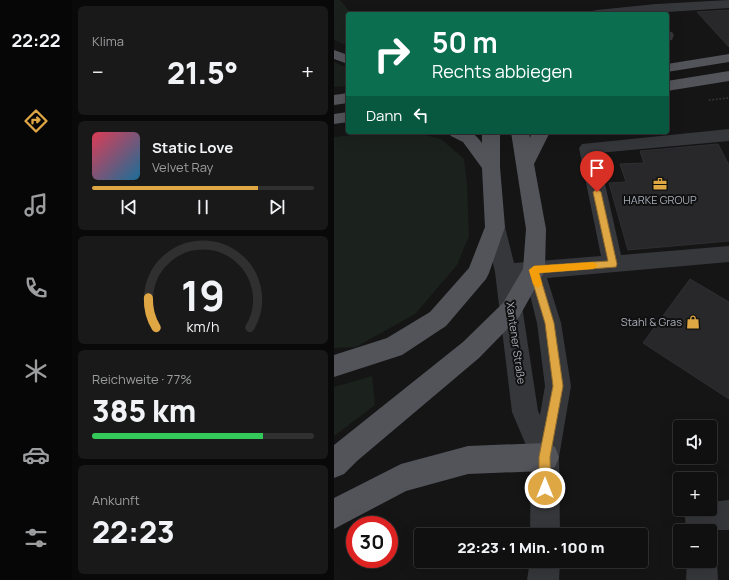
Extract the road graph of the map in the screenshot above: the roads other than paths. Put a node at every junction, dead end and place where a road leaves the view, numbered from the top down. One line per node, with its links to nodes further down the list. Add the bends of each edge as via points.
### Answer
1 (723, 4): 2 (street); 3 (street)
2 (618, 12)
3 (669, 20)
4 (334, 54): 6 (main road)
5 (729, 58): 7 (main road)
6 (346, 59)
7 (669, 68)
8 (729, 76): 9 (main road)
9 (669, 86)
10 (346, 98): 11 (main road)
11 (334, 100)
12 (346, 117): 13 (main road)
13 (334, 119)
14 (461, 134): 20 (main road, via 469,138)
15 (491, 134): 20 (main road)
16 (520, 134): 19 (main road)
17 (541, 134): 19 (main road)
18 (729, 135): 23 (street, via 588,148)
19 (525, 164): 24 (main road, via 536,229)
20 (491, 167): 21 (main road)
21 (495, 226): 25 (street, Xantener Straße); 27 (main road, via 478,273 438,319 394,347)
22 (729, 254): 23 (street)
23 (613, 264): 24 (street)
24 (534, 270): 25 (street); 26 (main road); 28 (street, Xantener Straße, via 549,323 558,386)
25 (506, 272): 26 (street, Xantener Straße)
26 (511, 310): 28 (street, Xantener Straße, via 525,412); 29 (main road, via 471,350)
27 (334, 366)
28 (544, 457): 30 (main road, via 474,459 401,478); 33 (street, Xantener Straße)
29 (334, 464)
30 (334, 514)
31 (729, 515): 32 (street, via 700,517)
32 (700, 524)
33 (545, 528)
34 (544, 568): 36 (street)
35 (702, 568): 37 (street)
36 (543, 580)
37 (702, 580)

